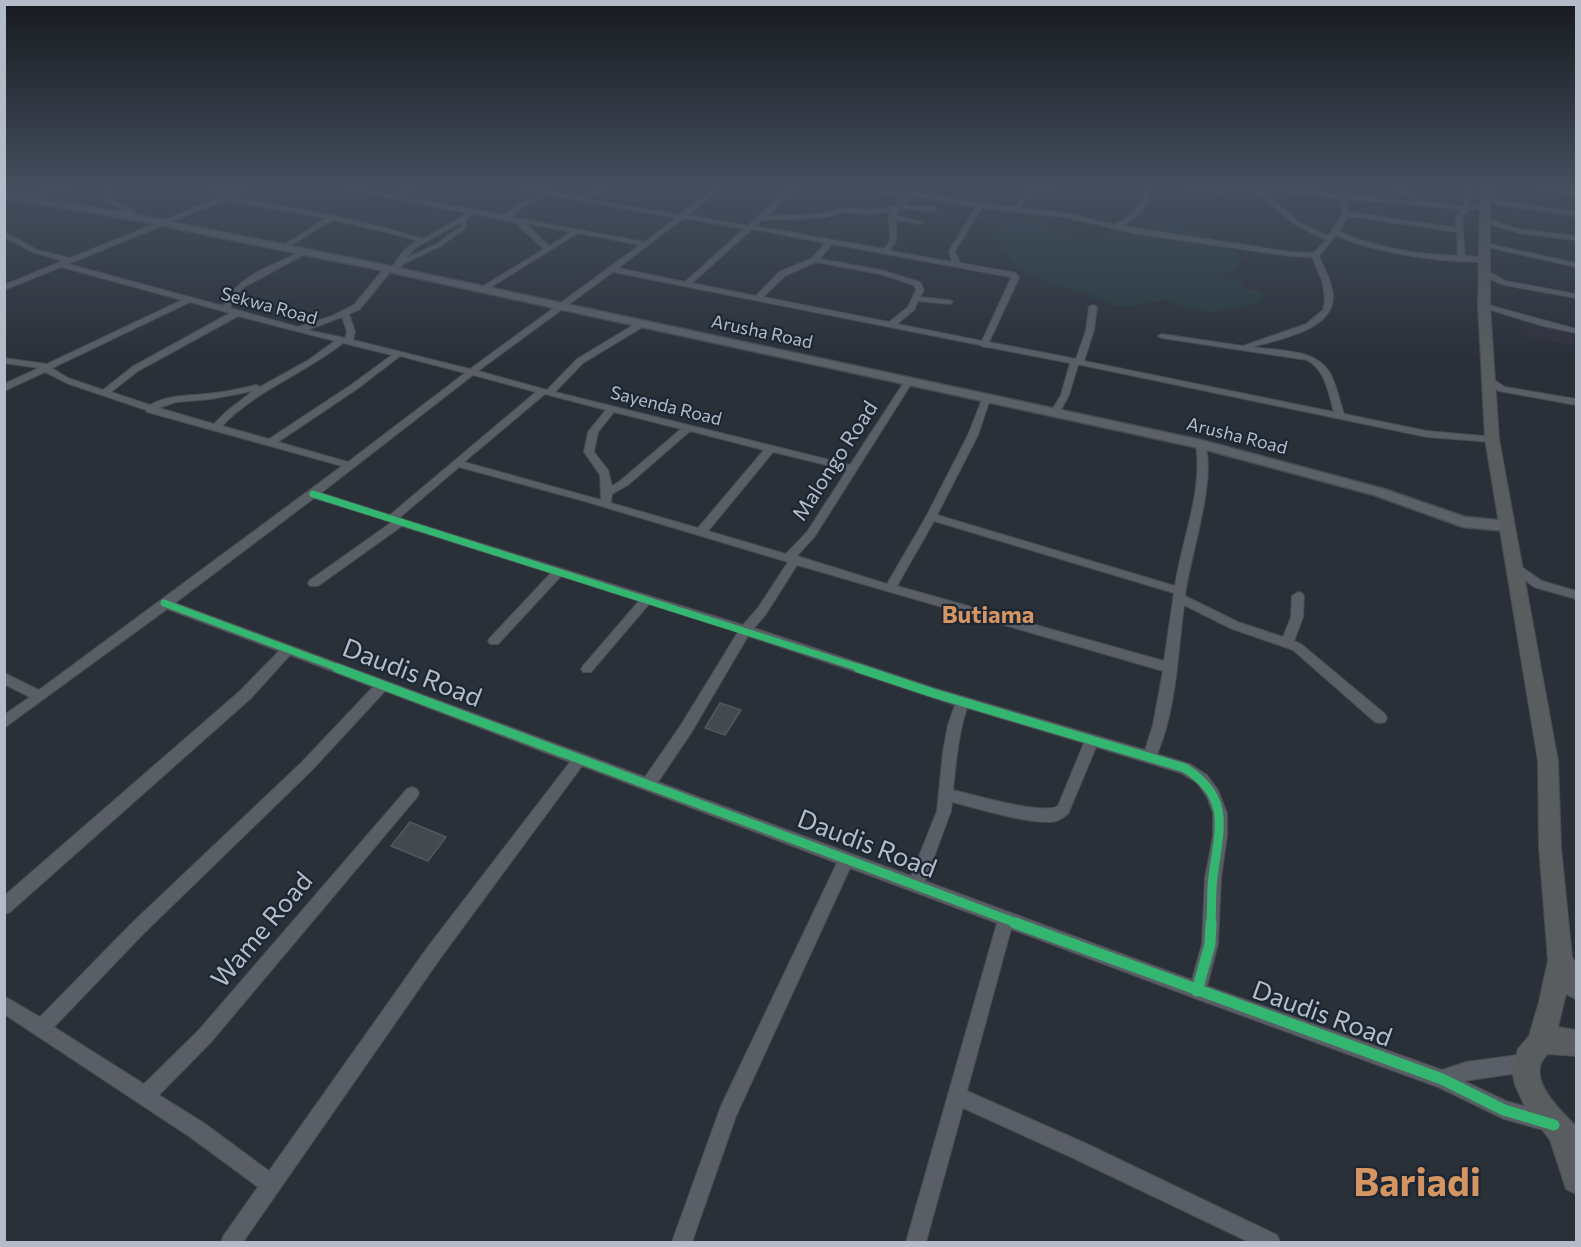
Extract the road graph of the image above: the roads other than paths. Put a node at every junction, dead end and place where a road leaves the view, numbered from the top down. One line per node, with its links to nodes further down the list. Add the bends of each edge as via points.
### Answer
1 (24, 245): 26 (street)
2 (106, 245): 26 (street)
3 (269, 245): 20 (main road, Arusha Road)
4 (287, 245): 20 (street)
5 (416, 245): 27 (street)
6 (433, 245): 27 (street)
7 (544, 245): 21 (street)
8 (554, 245): 21 (street)
9 (643, 245): 35 (street)
10 (730, 245): 36 (street)
11 (827, 245): 28 (street)
12 (843, 245): 23 (street)
13 (889, 245): 23 (street)
14 (956, 245): 31 (street, via 952,255)
15 (1230, 245): 24 (street)
16 (1325, 245): 24 (street)
17 (1369, 245): 29 (street)
18 (1461, 245): 29 (street)
19 (1485, 245): 25 (highway)
20 (283, 248): 22 (main road, Arusha Road)
21 (548, 249): 38 (street)
22 (305, 252): 33 (main road, Arusha Road); 49 (street, via 241,285)
23 (887, 252): 31 (street)
24 (1315, 255): 59 (street, via 1329,290 1330,303 1324,314 1304,329)
25 (1485, 259): 29 (street); 32 (street); 39 (street, via 1504,283); 47 (highway)
26 (69, 260): 30 (street)
27 (402, 260): 33 (street); 34 (street)
28 (815, 260): 41 (street, via 782,274); 42 (street, via 912,281 920,287)
29 (1462, 260)
30 (60, 264): 37 (street); 43 (street, Sekwa Road)
31 (958, 265): 58 (street, via 1015,276)
32 (1576, 265)
33 (375, 266): 34 (main road, Arusha Road)
34 (390, 269): 38 (main road, Arusha Road); 51 (street, via 364,301)
35 (610, 269): 36 (street); 46 (street)
36 (687, 284): 41 (street)
37 (4, 288)
38 (483, 290): 46 (main road, Arusha Road)
39 (1564, 294): 40 (street); 45 (street)
40 (1576, 296)
41 (758, 298): 53 (street)
42 (916, 299): 44 (street); 53 (street)
43 (188, 300): 49 (street, Sekwa Road); 63 (street)
44 (949, 302)
45 (1576, 303)
46 (560, 305): 52 (main road, Arusha Road); 64 (street)
47 (1484, 305): 55 (street); 65 (highway)
48 (1094, 307): 62 (street)
49 (225, 310): 50 (street, Sekwa Road)
50 (237, 313): 54 (street, Sekwa Road); 69 (street, via 135,369)
51 (345, 313): 54 (street); 57 (street, via 351,332)
52 (643, 323): 66 (main road, Arusha Road); 70 (street, via 580,361)
53 (891, 325): 58 (street)
54 (299, 330): 57 (street, Sekwa Road)
55 (1576, 331)
56 (1162, 336): 59 (street)
57 (345, 341): 60 (street, Sekwa Road); 67 (street, via 302,369)
58 (984, 345): 62 (street)
59 (1243, 347): 76 (street, via 1316,361 1326,374)
60 (399, 353): 64 (street, Sekwa Road); 80 (street)
61 (4, 360): 63 (street)
62 (1077, 363): 75 (street); 76 (street)
63 (47, 368): 68 (street); 69 (street, via 64,379)
64 (470, 373): 70 (street, Sayenda Road); 84 (street)
65 (1488, 379): 72 (street, via 1502,389); 79 (highway)
66 (909, 381): 71 (main road, Arusha Road); 85 (street, Malongo Road)
67 (266, 386): 74 (street, via 169,399); 77 (street, via 236,405)
68 (4, 388)
69 (105, 393): 74 (street)
70 (546, 393): 73 (street, Sayenda Road); 83 (street)
71 (986, 399): 75 (main road, Arusha Road); 89 (street, via 974,435)
72 (1576, 402)
73 (612, 409): 78 (street, Sayenda Road); 86 (street, via 593,432 589,452 604,467)
74 (150, 410): 77 (street)
75 (1055, 414): 81 (main road, Arusha Road)
76 (1340, 416): 79 (street, via 1427,434)
77 (216, 427): 80 (street)
78 (688, 428): 82 (street, Sayenda Road); 86 (street)
79 (1492, 439): 91 (highway)
80 (272, 442): 84 (street)
81 (1201, 444): 91 (main road, Arusha Road, via 1379,492 1463,522); 98 (street, via 1204,462 1200,491)
82 (771, 448): 85 (street, Sayenda Road); 92 (street)
83 (456, 463): 88 (street); 90 (street)
84 (349, 465): 87 (street)
85 (854, 469): 93 (street, Malongo Road)
86 (608, 492): 88 (street)
87 (313, 494): 90 (street); 102 (street)
88 (606, 504): 92 (street)
89 (931, 517): 97 (street); 98 (street)
90 (395, 521): 95 (street); 96 (street)
91 (1507, 526): 94 (highway)
92 (701, 532): 93 (street)
93 (792, 559): 97 (street); 103 (street, Malongo Road, via 762,610)
94 (1513, 565): 99 (street, via 1538,584); 125 (highway, via 1548,761 1550,847)
95 (558, 572): 101 (street); 104 (street)
96 (314, 583)
97 (890, 588): 107 (street)
98 (1179, 594): 105 (street, via 1234,625); 107 (street)
99 (1576, 595)
100 (1298, 596): 105 (street, via 1297,617)
101 (647, 599): 103 (street); 108 (street)
102 (164, 603): 106 (street, Daudis Road); 111 (street)
103 (745, 630): 112 (street); 118 (street, Malongo Road)
104 (494, 641)
105 (1287, 643): 113 (street, via 1311,657)
106 (289, 649): 110 (street, Daudis Road); 123 (street, via 245,695)
107 (1171, 668): 116 (street, via 1156,743)
108 (586, 669)
109 (4, 678): 111 (street)
110 (383, 685): 117 (street, Daudis Road); 129 (street, via 307,766 138,928)
111 (40, 696): 114 (street)
112 (963, 702): 115 (street); 120 (street, via 950,752)
113 (1380, 718)
114 (4, 723)
115 (1092, 741): 116 (street); 120 (street, via 1063,810 1053,816)
116 (1149, 757): 127 (street, via 1185,768 1202,779 1220,813 1210,944)
117 (580, 759): 118 (street, Daudis Road); 137 (street, via 433,954)
118 (648, 785): 121 (street, Daudis Road)
119 (412, 793): 133 (street, Wame Road, via 205,1036)
120 (947, 795): 122 (street, via 936,836)
121 (847, 858): 122 (street, Daudis Road); 139 (street, via 728,1113)
122 (916, 884): 124 (street, Daudis Road)
123 (4, 907)
124 (1006, 919): 127 (street, Daudis Road); 134 (street)
125 (1560, 960): 126 (highway); 131 (highway, via 1552,1002)
126 (1576, 987)
127 (1197, 991): 132 (street, Daudis Road)
128 (4, 1004): 129 (street)
129 (42, 1027): 133 (street)
130 (1576, 1043): 131 (highway, via 1554,1040)
131 (1532, 1053): 132 (street); 135 (highway, via 1528,1082 1536,1101)
132 (1442, 1079): 135 (street, Daudis Road, via 1504,1110)
133 (145, 1096): 137 (street)
134 (957, 1096): 140 (street); 141 (street)
135 (1564, 1133): 136 (highway)
136 (1576, 1179)
137 (272, 1185): 138 (street)
138 (231, 1242)
139 (682, 1242)
140 (916, 1242)
141 (1270, 1242)

